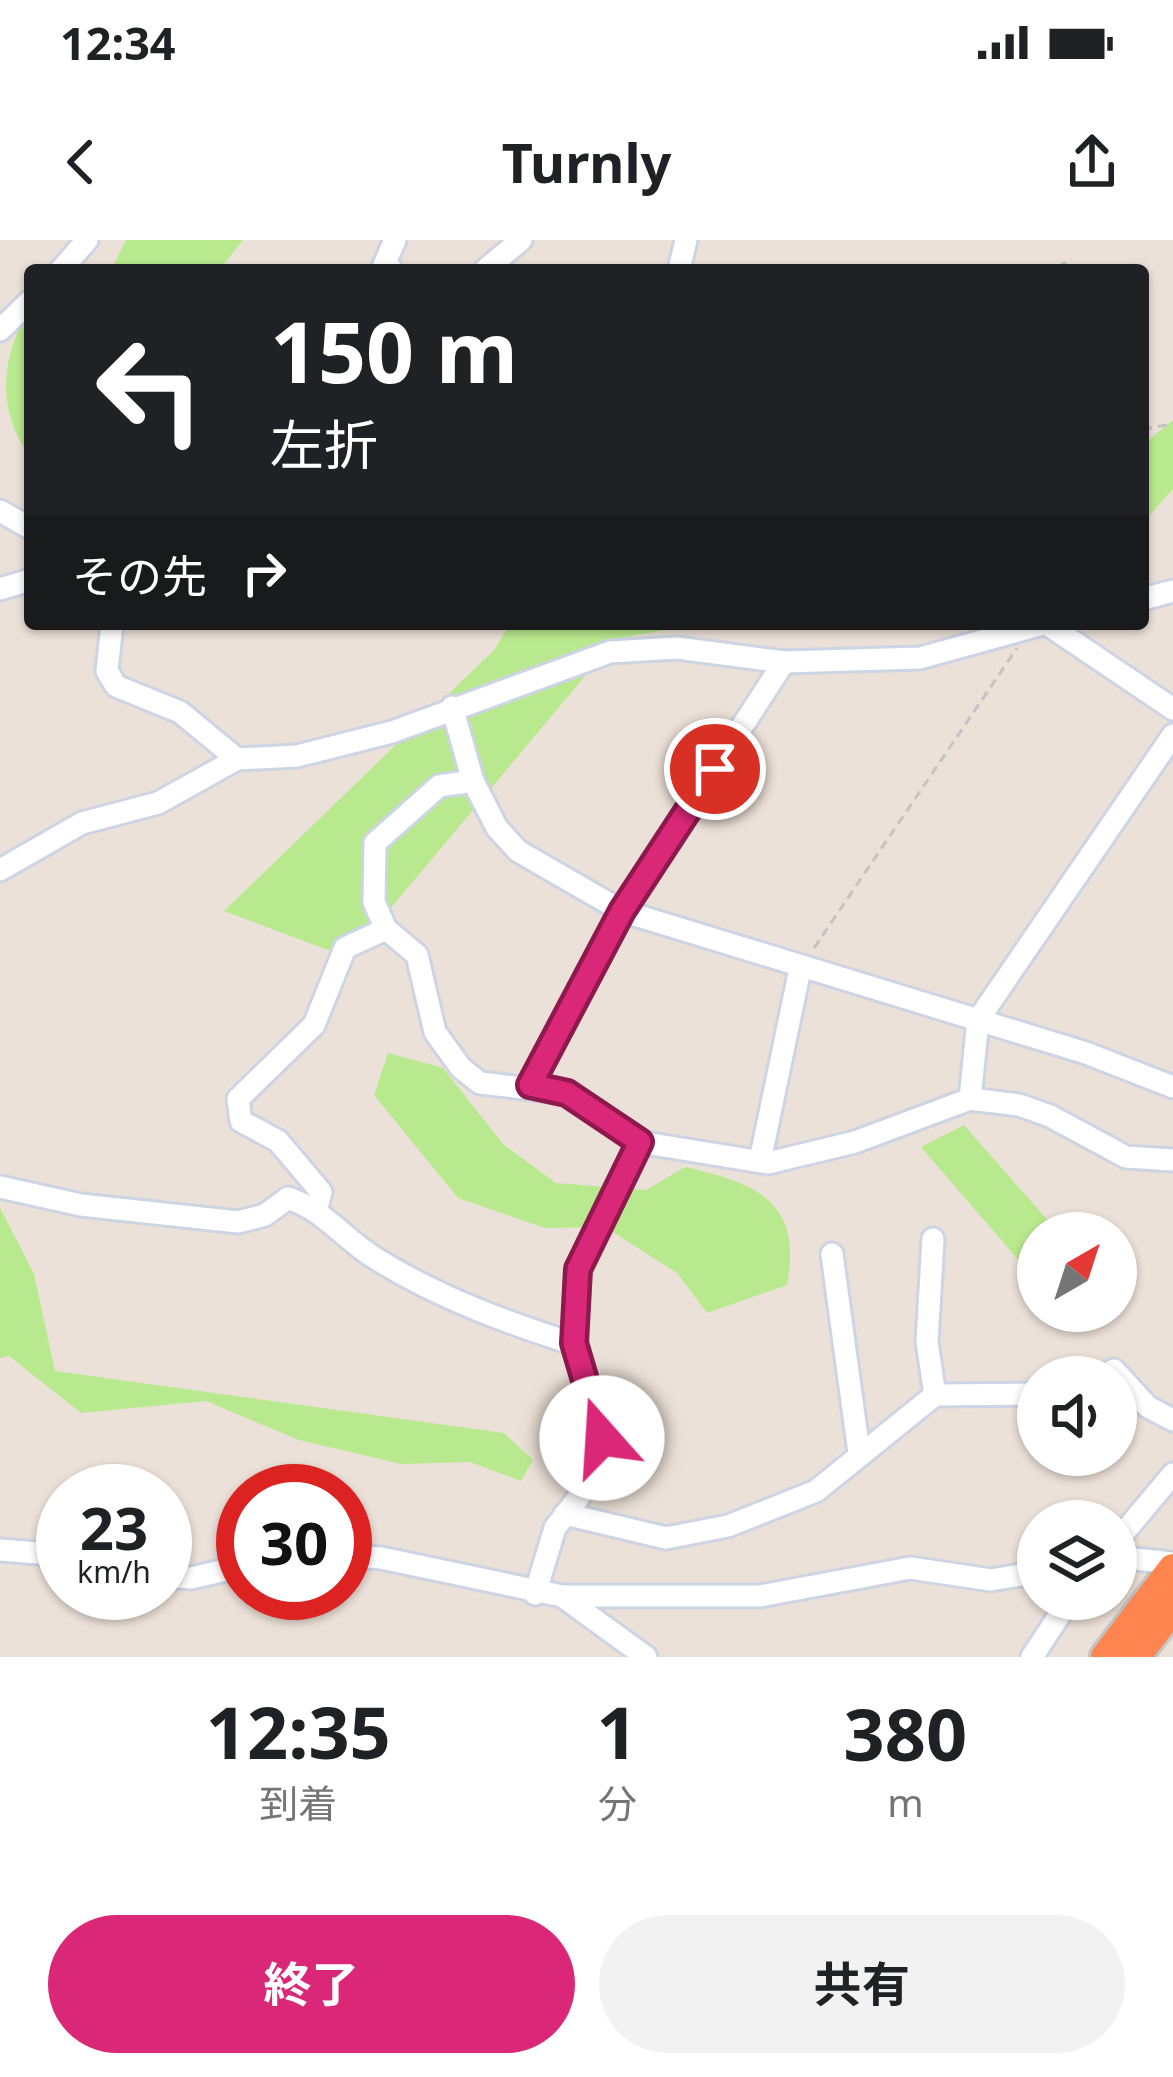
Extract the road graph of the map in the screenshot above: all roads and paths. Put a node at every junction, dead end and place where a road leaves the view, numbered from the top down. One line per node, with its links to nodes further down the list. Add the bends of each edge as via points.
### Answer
1 (88, 240): 3 (street)
2 (520, 240): 4 (street)
3 (66, 264)
4 (492, 264)
5 (24, 307): 6 (street)
6 (0, 330)
7 (111, 630): 15 (street, via 106,670 116,686 180,712)
8 (1023, 630): 11 (street, via 920,658)
9 (1037, 630): 20 (path)
10 (1049, 630): 13 (street)
11 (784, 662): 12 (street, via 677,648 610,652); 18 (street)
12 (452, 706): 15 (street, via 335,747); 16 (street)
13 (1173, 709)
14 (1173, 735): 21 (street)
15 (237, 759): 17 (street, via 158,803 82,823)
16 (473, 781): 18 (street, via 518,851); 19 (street, via 439,786 375,843 374,902)
17 (0, 870)
18 (622, 911): 20 (street); 22 (street)
19 (386, 928): 22 (street, via 417,955 434,1032 461,1068 501,1090); 29 (street, via 345,948 314,1024 238,1099 241,1121 278,1141 322,1192)
20 (800, 969): 21 (street); 27 (street)
21 (978, 1020): 23 (street); 24 (street)
22 (530, 1085): 25 (street, via 567,1093)
23 (1173, 1087)
24 (970, 1099): 26 (street, via 1050,1116 1126,1157); 27 (street, via 855,1142)
25 (640, 1142): 27 (street); 32 (street, via 578,1269)
26 (1173, 1160)
27 (760, 1161)
28 (0, 1187): 29 (street, via 81,1205 238,1222 288,1198)
29 (317, 1208): 32 (street, via 372,1257 424,1286)
30 (933, 1240): 34 (street, via 927,1342)
31 (832, 1254): 37 (street)
32 (574, 1343): 39 (street, via 606,1450 605,1463)
33 (1017, 1394): 34 (street)
34 (935, 1395): 37 (street)
35 (1137, 1395): 36 (street)
36 (1173, 1420)
37 (859, 1453): 39 (street, via 816,1491 728,1526 667,1538)
38 (1173, 1474): 40 (street)
39 (565, 1514): 47 (street)
40 (1137, 1525)
41 (0, 1550): 42 (street)
42 (36, 1553)
43 (1137, 1557): 45 (street)
44 (372, 1558): 47 (street)
45 (1173, 1566): 53 (highway)
46 (1017, 1576): 48 (street, via 991,1580 910,1568 760,1596)
47 (535, 1594): 48 (street)
48 (562, 1596): 51 (street)
49 (1173, 1607): 54 (highway)
50 (1056, 1620): 52 (street)
51 (646, 1657)
52 (1032, 1657)
53 (1106, 1657)
54 (1135, 1657)

